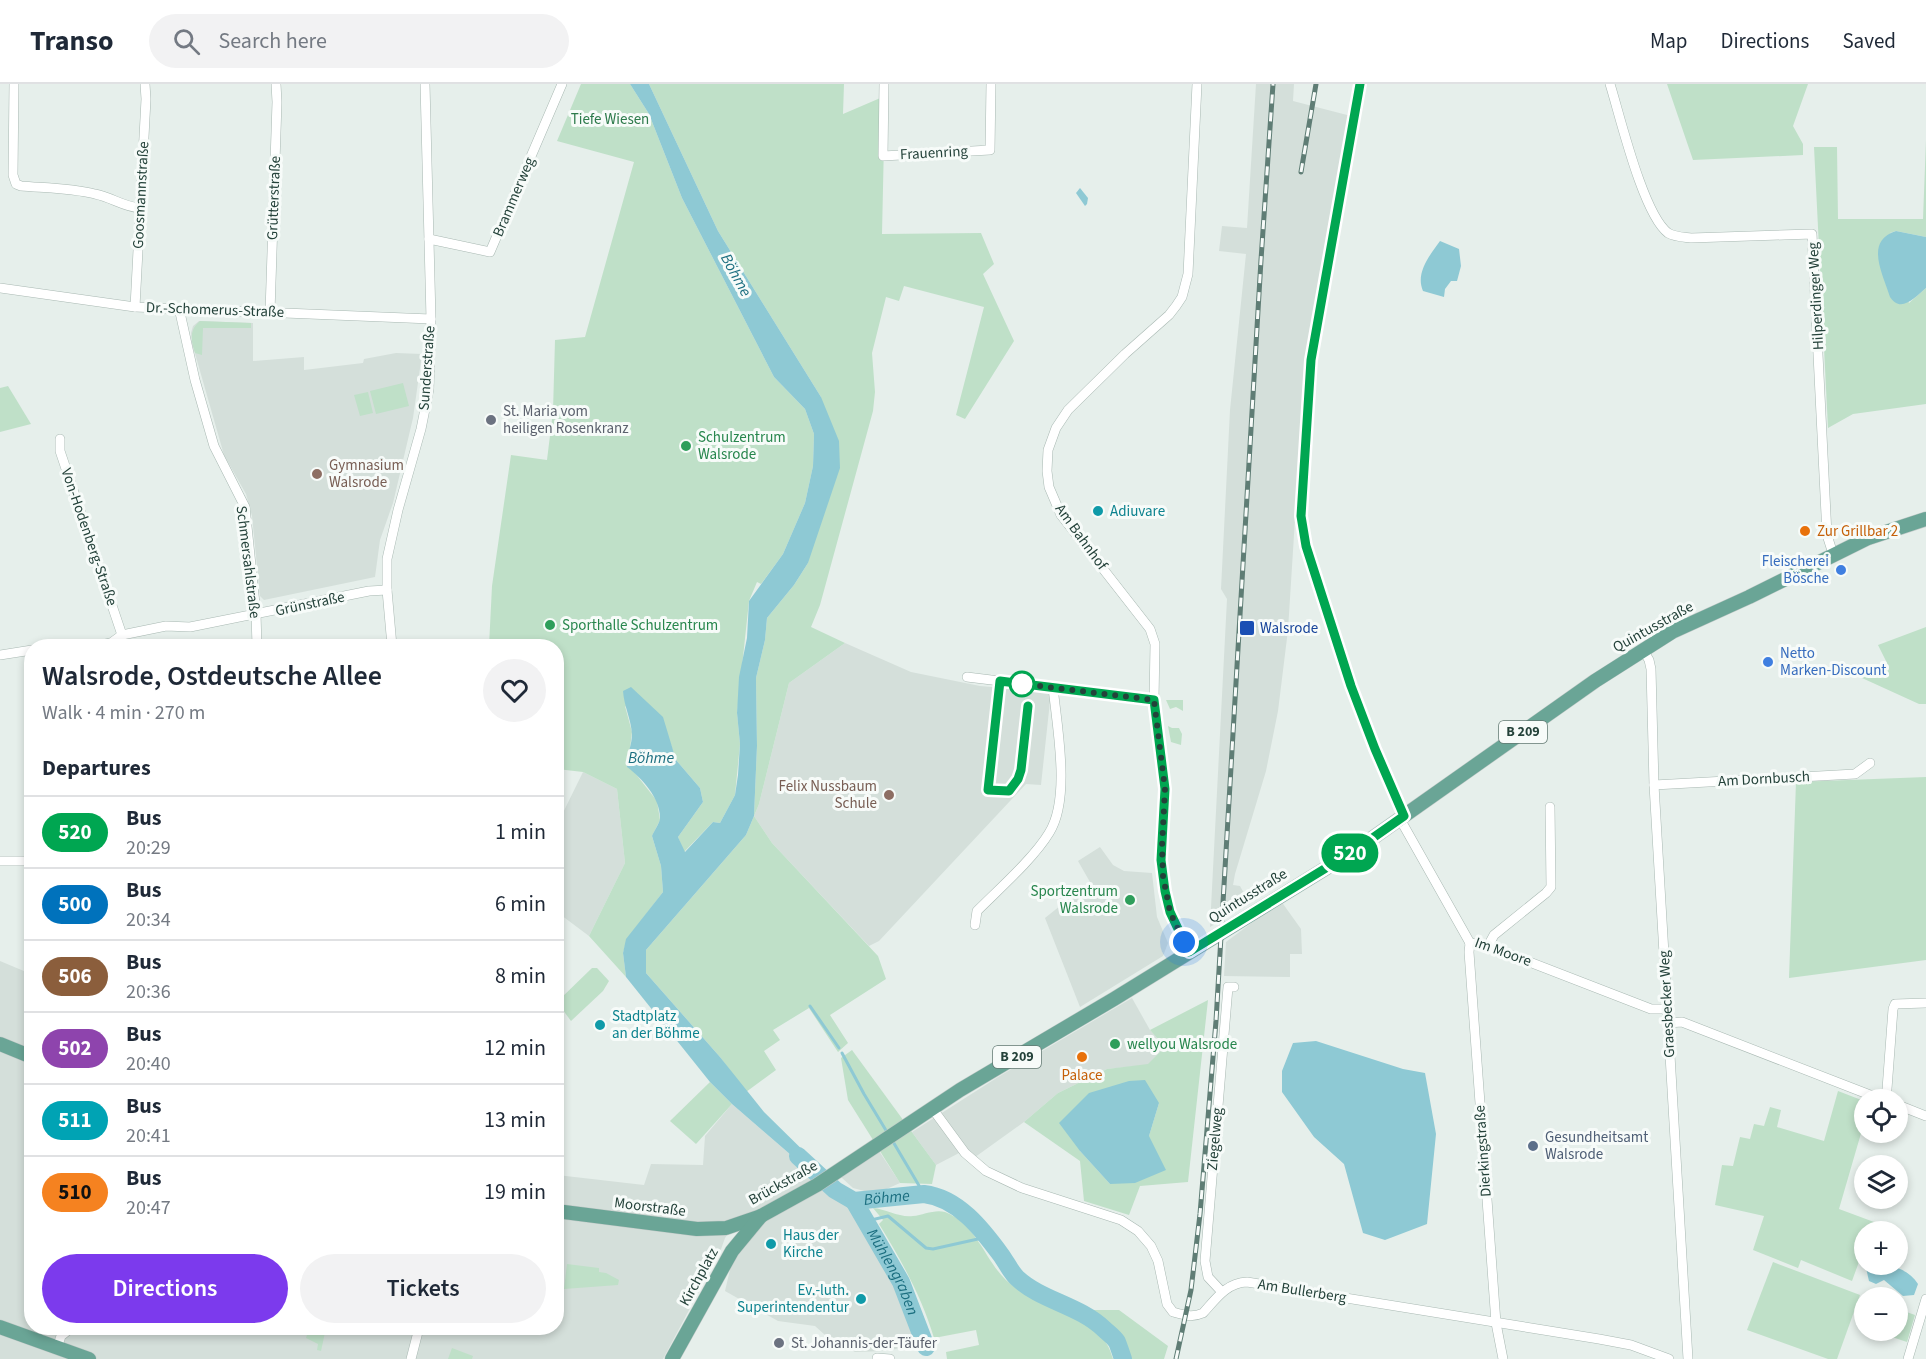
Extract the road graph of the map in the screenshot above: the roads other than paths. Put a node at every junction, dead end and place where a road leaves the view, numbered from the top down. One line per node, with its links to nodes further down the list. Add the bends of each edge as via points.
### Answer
1 (14, 84): 11 (street, via 16,184 98,194)
2 (145, 84): 11 (street, Goosmannstraße)
3 (276, 84): 16 (street, Grütterstraße)
4 (425, 84): 12 (street, Sunderstraße)
5 (562, 84): 12 (street, Brammerweg, via 490,252)
6 (884, 84): 7 (street, Frauenring, via 883,156 990,150)
7 (991, 84)
8 (1197, 84): 32 (street, Am Bahnhof, via 1188,274 1182,297 1169,315 1068,410 1048,450 1049,487 1061,515 1153,634)
9 (1360, 84): 36 (street, Im Moore, via 1311,360 1301,524 1351,686)
10 (1611, 84): 20 (street, Hilperdinger Weg, via 1642,187 1669,234 1690,238 1812,234 1827,535)
11 (140, 208): 14 (street, Goosmannstraße)
12 (429, 239): 17 (street, Sunderstraße)
13 (0, 288): 14 (street, Dr.-Schomerus-Straße)
14 (135, 307): 15 (street, Dr.-Schomerus-Straße)
15 (179, 309): 16 (street, Dr.-Schomerus-Straße); 22 (street, Schmersahlstraße, via 214,446 244,507)
16 (270, 312): 17 (street, Dr.-Schomerus-Straße)
17 (431, 319): 21 (street, Sunderstraße, via 429,389 387,559)
18 (60, 439): 23 (street, Von-Hodenberg-Straße, via 60,451)
19 (1926, 519): 20 (main road, Quintusstraße / B 209)
20 (1833, 554): 27 (main road, Quintusstraße / B 209)
21 (387, 590): 22 (street, Grünstraße); 26 (street, Sunderstraße)
22 (256, 614): 23 (street, Grünstraße); 25 (street, Schmersahlstraße)
23 (122, 635): 24 (street, Grünstraße)
24 (116, 639)
25 (257, 639)
26 (391, 639)
27 (1643, 650): 34 (street, Graesbecker Weg, via 1651,669); 36 (main road, Quintusstraße / B 209)
28 (24, 651): 29 (street)
29 (0, 655)
30 (967, 677): 31 (street)
31 (1053, 687): 32 (street); 39 (street, via 1061,776 1058,814 1041,844 977,911)
32 (1154, 700): 42 (street, Am Bahnhof, via 1165,789 1161,853 1164,884 1170,912)
33 (1870, 763): 34 (street, Am Dornbusch, via 1855,774)
34 (1654, 785): 45 (street, Graesbecker Weg)
35 (1550, 807): 41 (street, via 1551,887 1494,935)
36 (1402, 817): 40 (street, Im Moore); 42 (main road, Quintusstraße / B 209)
37 (0, 861): 38 (street)
38 (24, 861)
39 (975, 925)
40 (1470, 943): 41 (street, Im Moore); 62 (street, Dierkingstraße)
41 (1488, 946): 45 (street, Im Moore, via 1651,1009)
42 (1189, 952): 51 (main road, Quintusstraße / B 209)
43 (1234, 987): 60 (street, Ziegelweg, via 1228,987 1205,1261 1208,1277)
44 (1926, 1003): 50 (street, via 1895,1004)
45 (1667, 1009): 46 (street, Graesbecker Weg)
46 (1668, 1023): 49 (street, via 1682,1022); 74 (street, Graesbecker Weg)
47 (0, 1044): 48 (main road)
48 (24, 1053)
49 (1855, 1089)
50 (1887, 1089)
51 (932, 1108): 54 (main road, Quintusstraße / B 209); 60 (street, Am Bullerberg, via 965,1153 986,1171 1022,1188 1121,1220 1138,1231 1158,1261 1167,1304 1173,1312 1186,1316 1203,1313)
52 (1908, 1109): 53 (street)
53 (1926, 1116)
54 (837, 1171): 56 (main road, Brückstraße / B 209)
55 (564, 1212): 58 (main road, Moorstraße / B 209, via 689,1229)
56 (761, 1216): 57 (main road, Brückstraße / B 209); 59 (main road, Kirchplatz / B 209)
57 (740, 1224): 58 (main road, Moorstraße / B 209)
58 (726, 1228): 59 (main road)
59 (735, 1246): 70 (main road, Kirchplatz / B 209)
60 (1222, 1292): 62 (street, Am Bullerberg, via 1233,1284 1247,1282)
61 (1926, 1299): 75 (street)
62 (1496, 1323): 72 (street, Dierkingstraße); 73 (street, Am Bullerberg, via 1621,1343)
63 (0, 1327): 66 (main road)
64 (62, 1335): 66 (street)
65 (417, 1335): 69 (street)
66 (57, 1348): 68 (main road)
67 (877, 1358): 71 (street)
68 (89, 1359)
69 (411, 1359)
70 (672, 1359)
71 (891, 1359)
72 (1503, 1359)
73 (1669, 1359)
74 (1688, 1359)
75 (1908, 1359)

